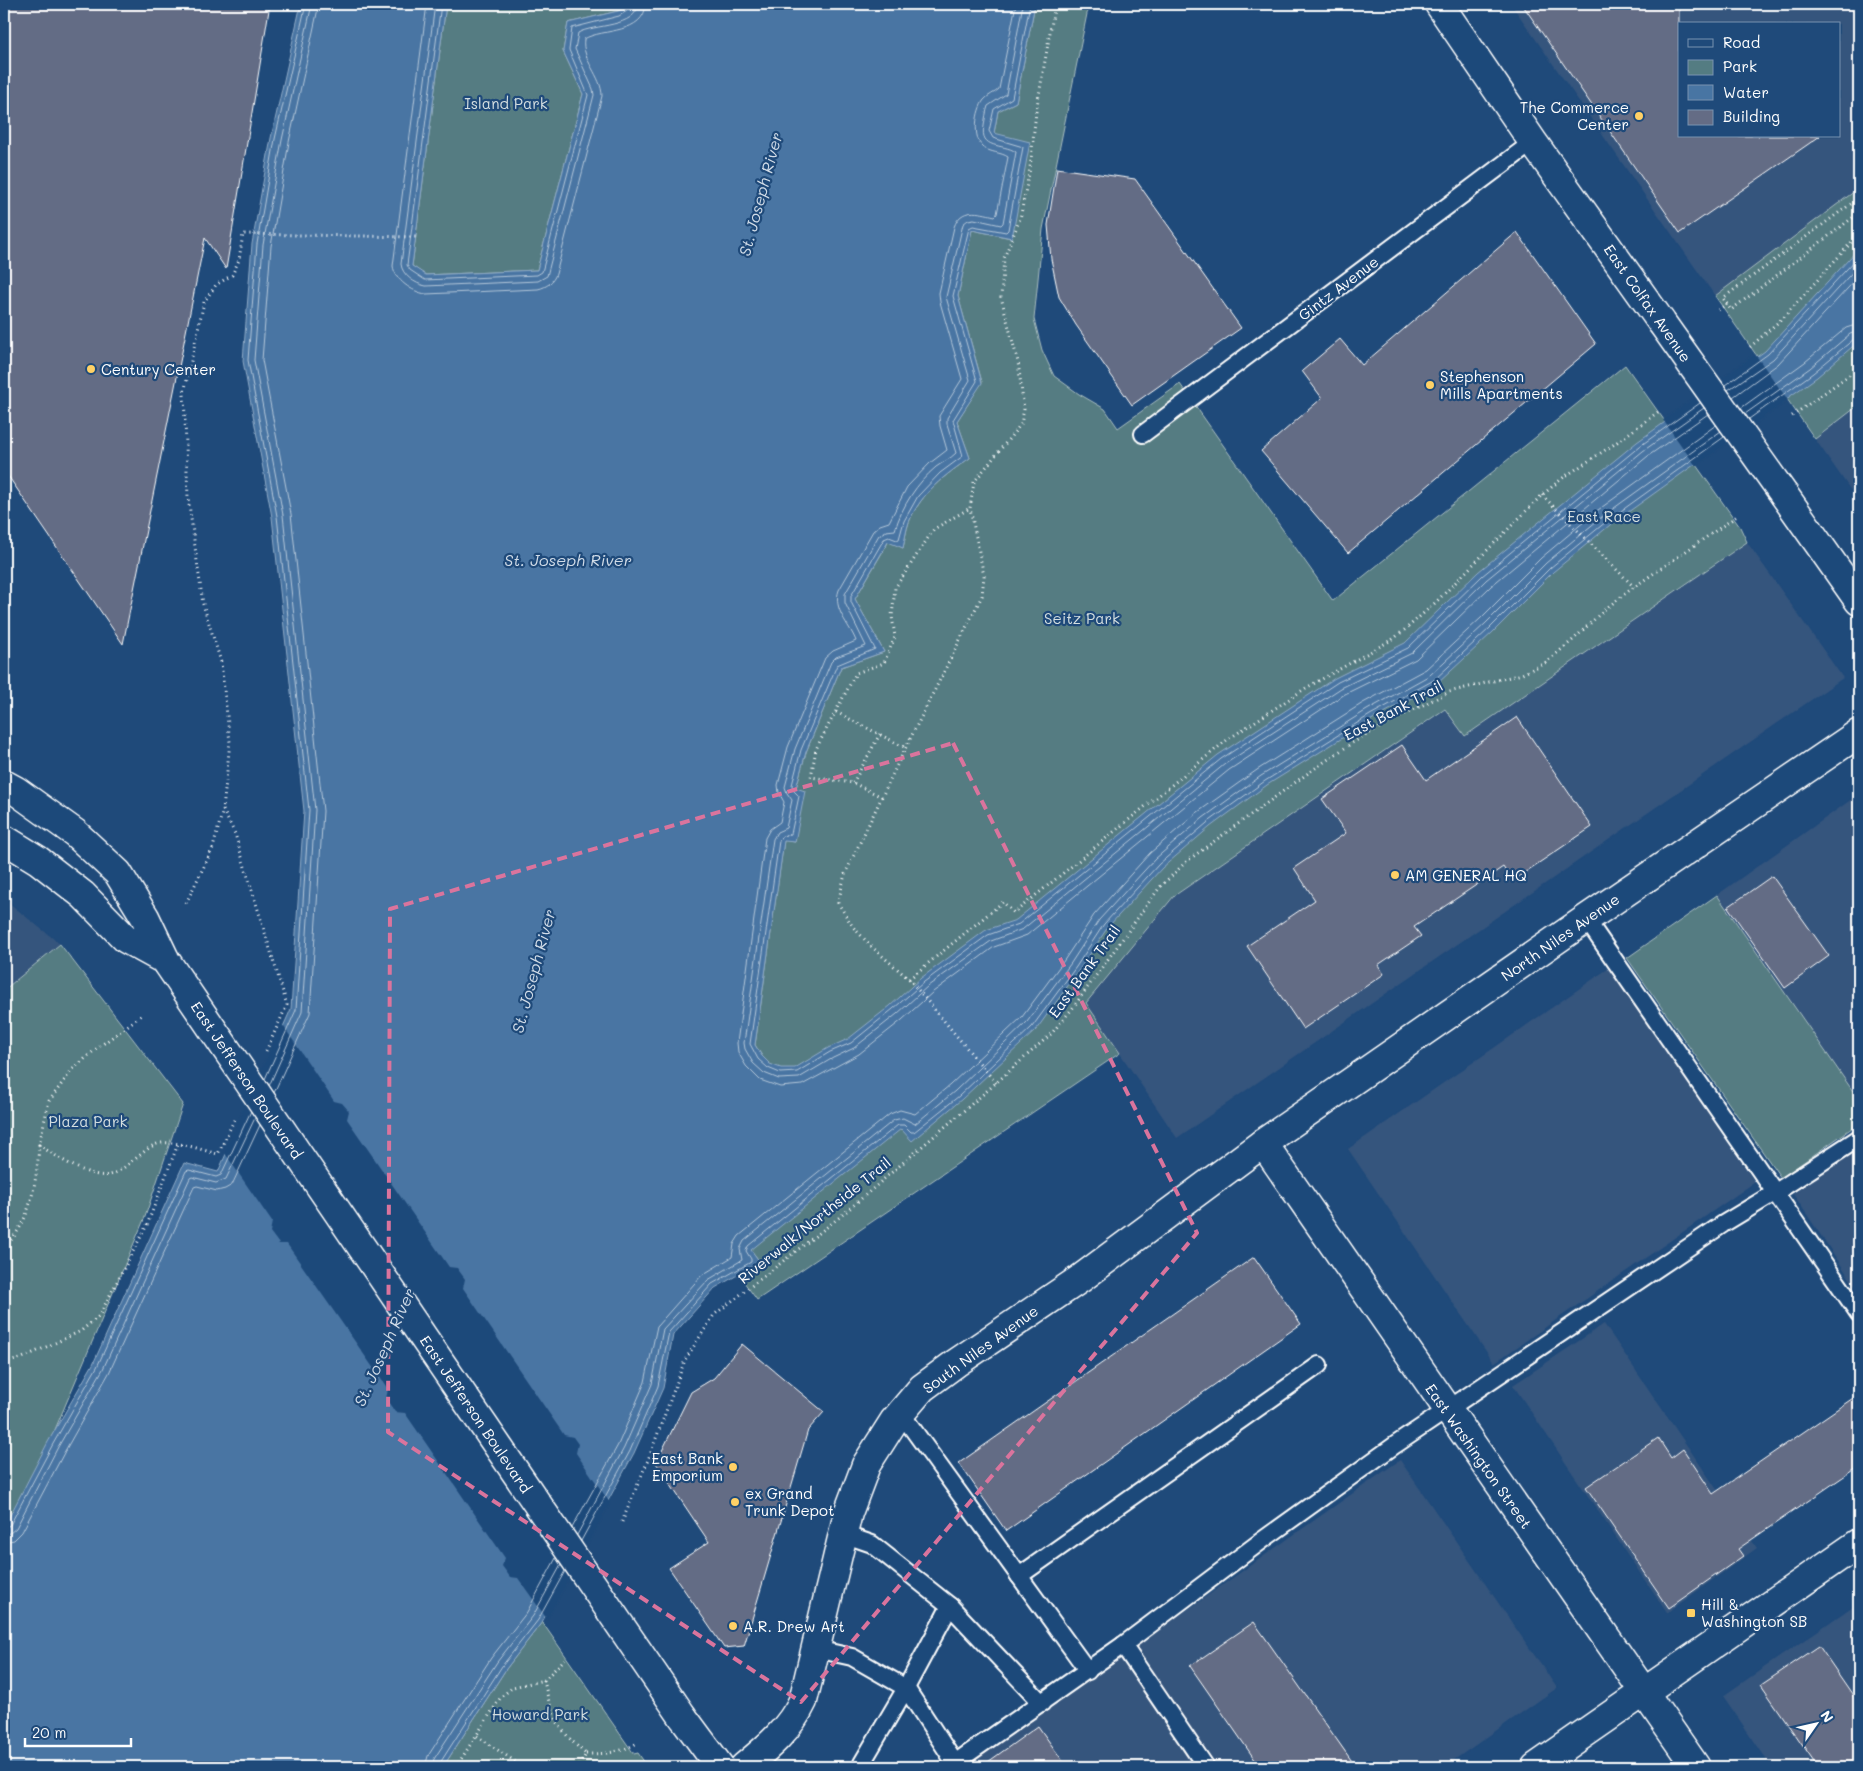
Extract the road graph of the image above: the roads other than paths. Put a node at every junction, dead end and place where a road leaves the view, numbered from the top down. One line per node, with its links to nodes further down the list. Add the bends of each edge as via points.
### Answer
1 (1439, 4): 2 (street, East Colfax Avenue)
2 (1533, 142): 3 (lane, Gintz Avenue); 4 (street, East Colfax Avenue, bridge)
3 (1143, 434)
4 (1859, 601)
5 (1859, 734): 8 (street, North Niles Avenue)
6 (4, 784): 9 (street, East Jefferson Boulevard, via 75,833 118,873 145,917)
7 (4, 839): 9 (street, East Jefferson Boulevard, via 38,860 83,896 126,940)
8 (1586, 919): 11 (street, North Niles Avenue); 12 (lane)
9 (166, 961): 28 (street, East Jefferson Boulevard, bridge, via 682,1717)
10 (1859, 1138): 12 (lane)
11 (1263, 1143): 15 (street, East Washington Street); 16 (street, South Niles Avenue, via 1080,1279 922,1388)
12 (1776, 1192): 13 (lane); 15 (lane, via 1723,1224)
13 (1859, 1314)
14 (1319, 1365): 19 (lane)
15 (1446, 1410): 21 (lane, via 1264,1539); 25 (street, East Washington Street)
16 (900, 1413): 17 (street, South Niles Avenue, via 866,1465); 19 (lane)
17 (843, 1534): 20 (lane, via 872,1544); 22 (street, South Niles Avenue)
18 (1859, 1543): 25 (street)
19 (1018, 1576): 23 (lane)
20 (950, 1606): 24 (lane); 26 (lane)
21 (1123, 1645): 23 (lane); 31 (lane)
22 (816, 1649): 24 (lane, via 852,1657); 29 (street, South Niles Avenue, via 797,1714)
23 (1088, 1671): 26 (lane)
24 (906, 1688): 27 (lane); 30 (lane, via 862,1763)
25 (1644, 1692): 32 (street); 33 (street, East Washington Street)
26 (1042, 1702): 27 (lane)
27 (952, 1765)
28 (720, 1767)
29 (744, 1767)
30 (864, 1767)
31 (1206, 1767)
32 (1536, 1767)
33 (1696, 1767)

